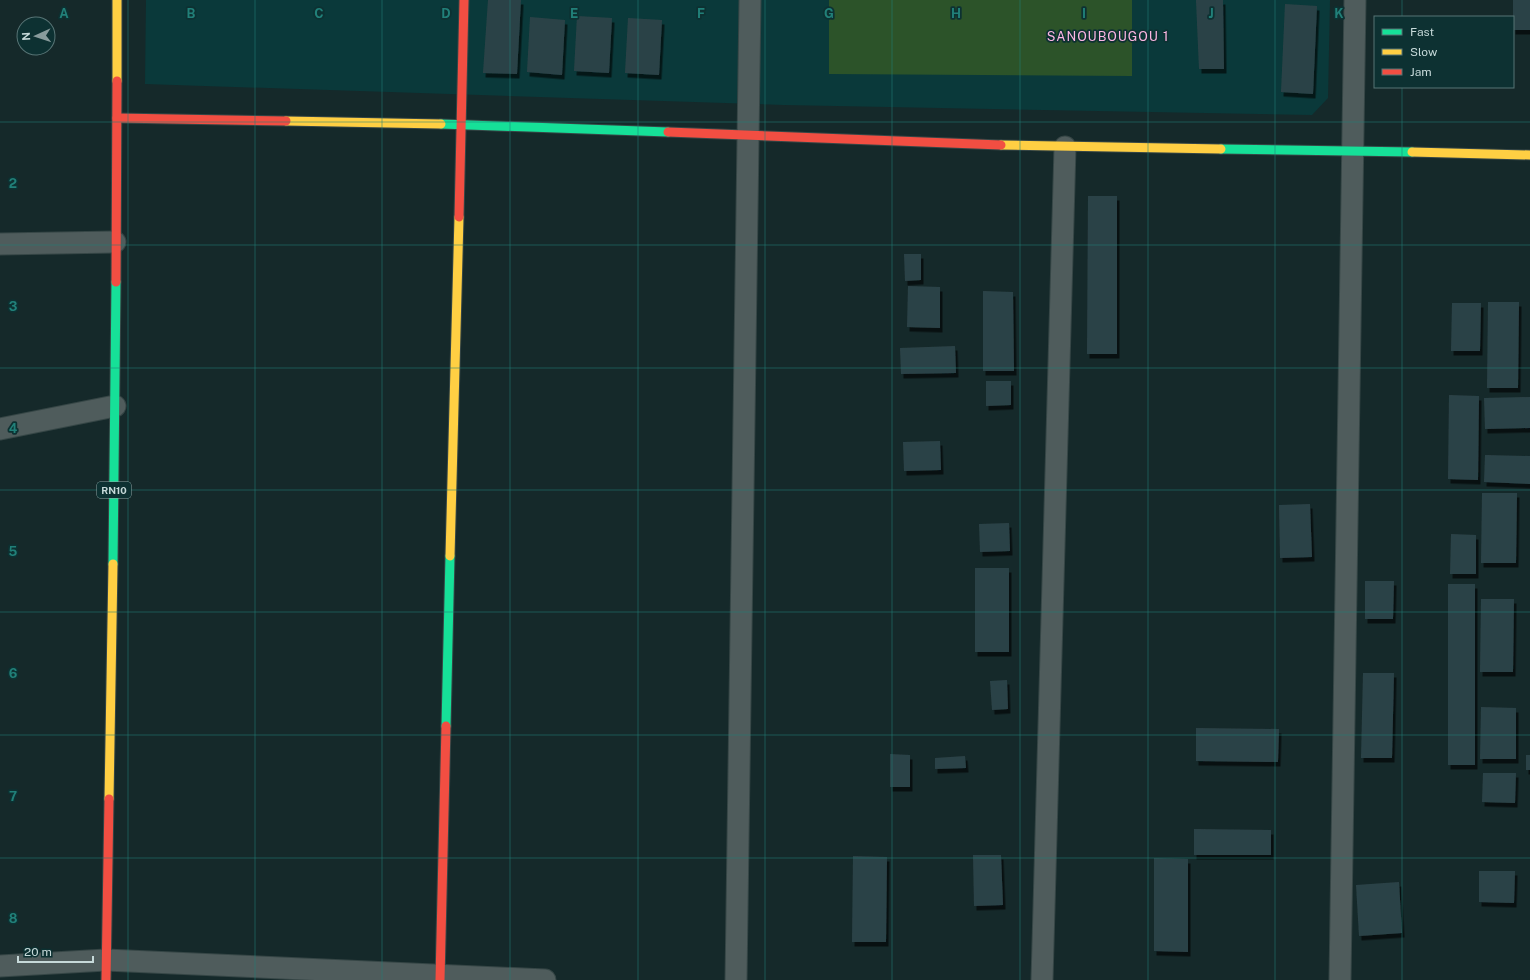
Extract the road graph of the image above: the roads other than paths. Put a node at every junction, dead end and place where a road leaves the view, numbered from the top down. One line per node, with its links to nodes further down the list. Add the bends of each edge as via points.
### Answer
1 (117, 0): 5 (main road, RN10)
2 (464, 0): 6 (main road)
3 (750, 0): 7 (street)
4 (1355, 0): 9 (street)
5 (117, 118): 6 (main road); 11 (main road, RN10)
6 (461, 124): 7 (main road); 17 (main road)
7 (748, 136): 8 (main road); 19 (street)
8 (1065, 147): 9 (main road); 20 (street)
9 (1352, 150): 10 (main road); 21 (street)
10 (1530, 155)
11 (115, 242): 12 (street); 13 (main road, RN10)
12 (0, 244)
13 (115, 406): 14 (street); 16 (main road, RN10)
14 (0, 429)
15 (0, 966): 16 (street)
16 (106, 970): 17 (street)
17 (440, 977): 18 (street)
18 (545, 980)
19 (736, 980)
20 (1042, 980)
21 (1340, 980)

